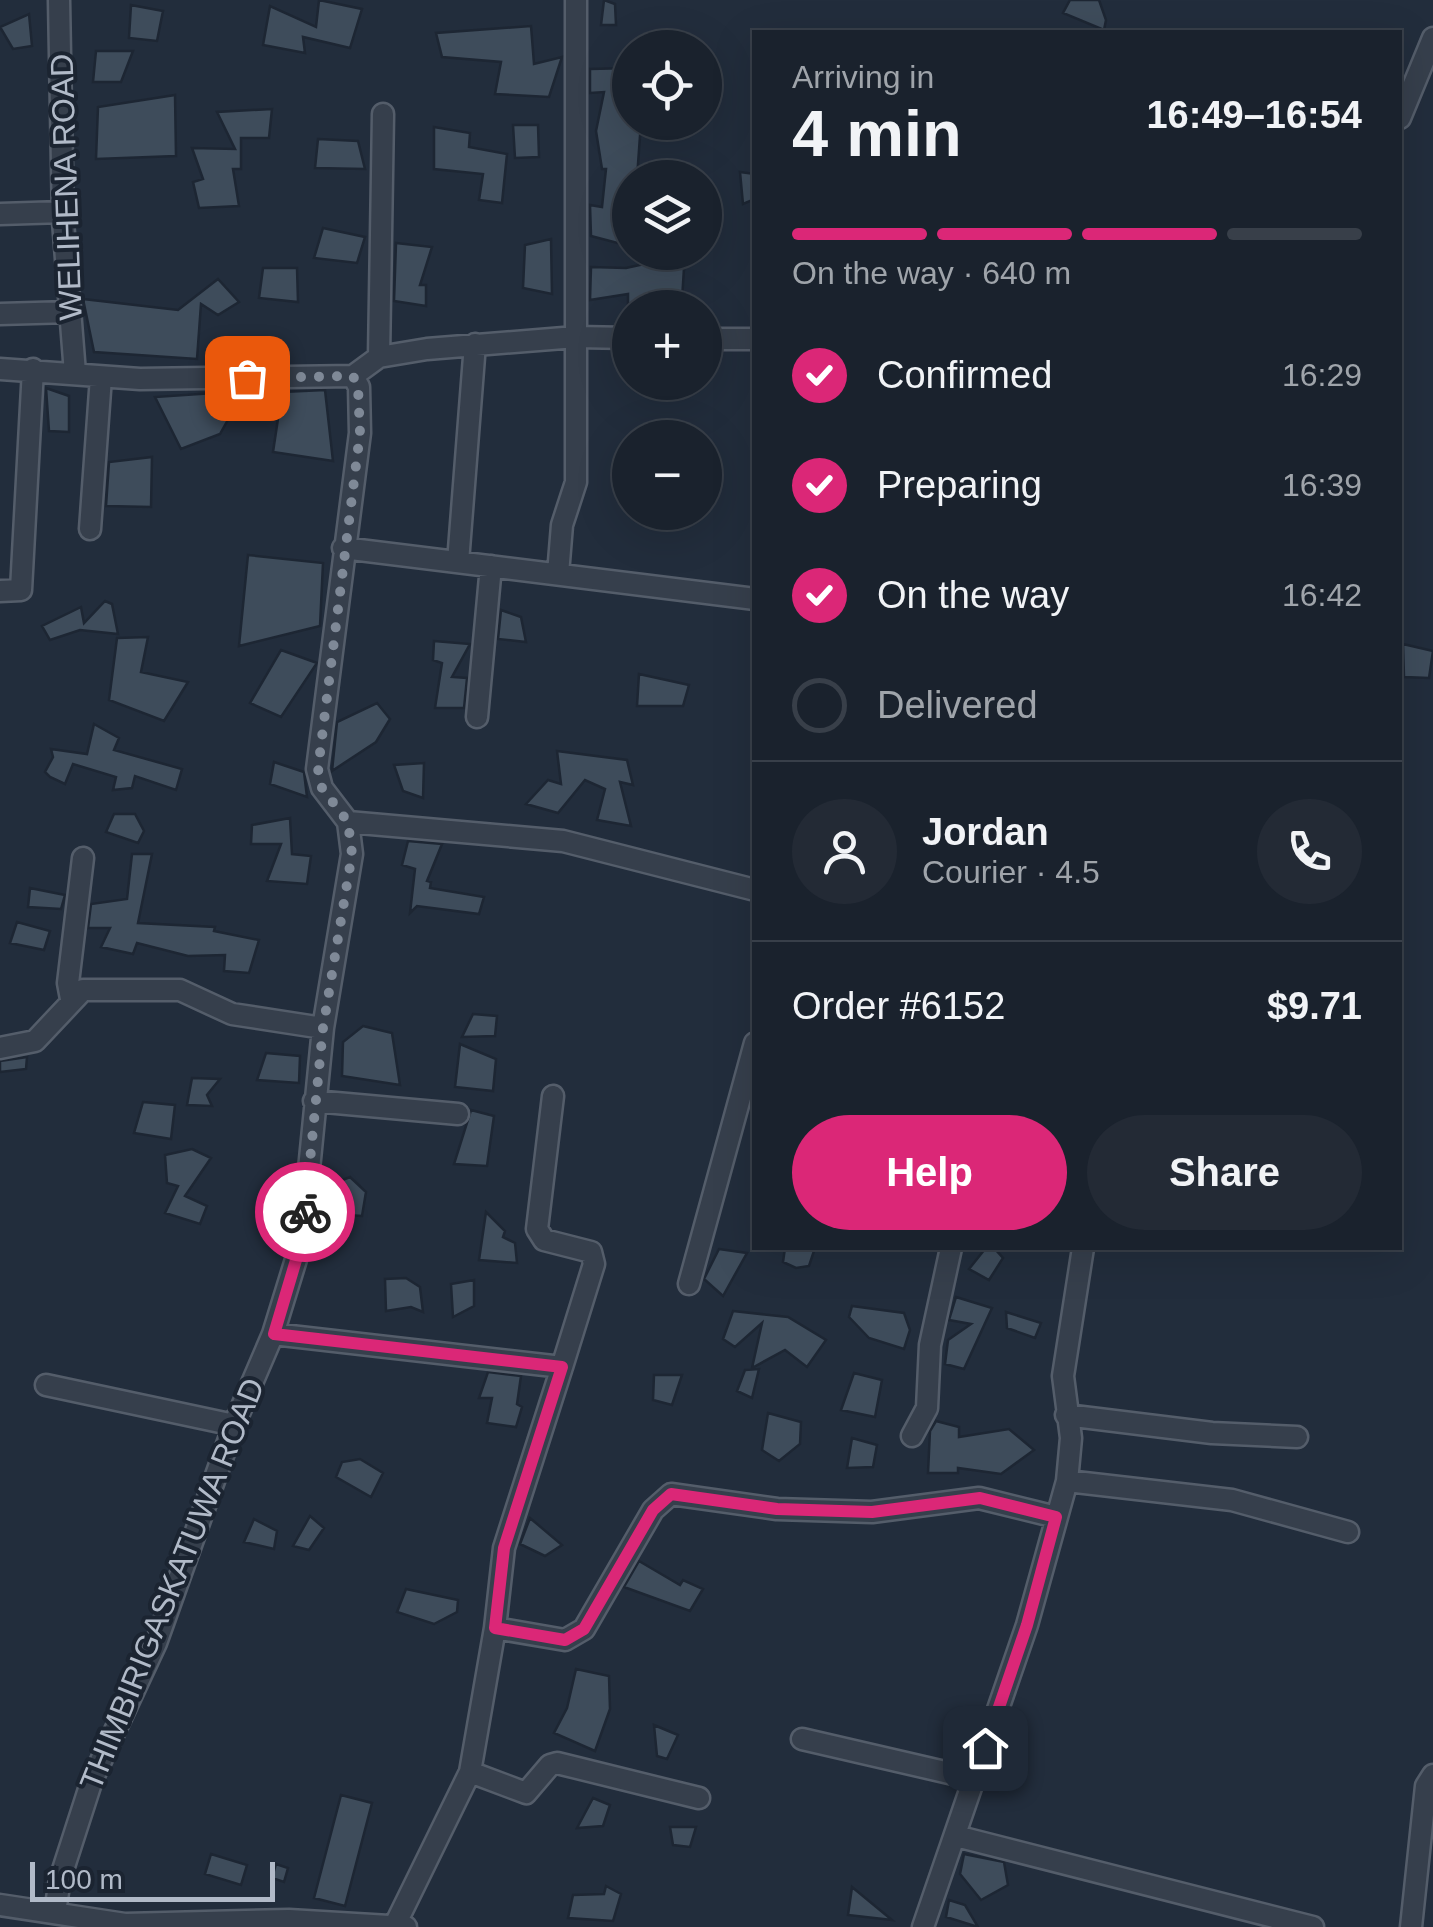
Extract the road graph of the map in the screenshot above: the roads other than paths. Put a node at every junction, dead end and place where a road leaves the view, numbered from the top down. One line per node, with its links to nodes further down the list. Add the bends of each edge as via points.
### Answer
1 (59, 0): 6 (street, WELIHENA ROAD)
2 (576, 0): 10 (street)
3 (1433, 38): 4 (street)
4 (1402, 113)
5 (383, 114): 15 (street)
6 (63, 212): 7 (street); 8 (street, WELIHENA ROAD)
7 (0, 214)
8 (70, 312): 9 (street); 18 (street, WELIHENA ROAD)
9 (0, 314)
10 (576, 337): 11 (street); 14 (street); 25 (street, via 576,482 562,525)
11 (612, 338)
12 (722, 338): 13 (street)
13 (752, 339)
14 (475, 344): 15 (street); 23 (street)
15 (379, 357): 19 (street)
16 (0, 368): 17 (street)
17 (32, 369): 18 (street); 26 (street, via 21,590)
18 (75, 373): 20 (street)
19 (353, 376): 20 (street); 22 (street, via 360,433)
20 (101, 377): 21 (street)
21 (90, 528)
22 (343, 548): 23 (street); 29 (street, via 318,769 322,788)
23 (458, 562): 24 (street)
24 (492, 566): 25 (street); 28 (street)
25 (558, 574): 27 (street)
26 (0, 591)
27 (752, 599)
28 (477, 717)
29 (348, 822): 31 (street, via 563,841); 33 (street, THIMBIRIGASKATUWA ROAD, via 352,854)
30 (82, 858): 32 (street)
31 (752, 889)
32 (71, 999): 33 (street, via 83,990 180,990 232,1014); 34 (street, via 34,1041)
33 (323, 1028): 37 (street, THIMBIRIGASKATUWA ROAD)
34 (0, 1048)
35 (752, 1054): 41 (street)
36 (553, 1096): 43 (street, via 537,1229 544,1240 591,1252 594,1264)
37 (314, 1101): 38 (street); 42 (street, THIMBIRIGASKATUWA ROAD, via 302,1240)
38 (458, 1114)
39 (951, 1250): 47 (street, via 930,1345 928,1408)
40 (1082, 1250): 45 (street, via 1063,1376)
41 (689, 1284)
42 (274, 1334): 43 (street); 46 (street, THIMBIRIGASKATUWA ROAD)
43 (562, 1367): 52 (street, via 504,1548)
44 (46, 1384): 46 (street)
45 (1066, 1415): 48 (street); 49 (street)
46 (234, 1425): 60 (street, THIMBIRIGASKATUWA ROAD, via 156,1644 92,1780)
47 (912, 1436)
48 (1296, 1437)
49 (1067, 1480): 50 (street); 51 (street, via 1232,1500)
50 (1056, 1517): 52 (street, via 980,1498 872,1512 777,1509 671,1494 653,1510 584,1629 565,1640); 56 (street)
51 (1348, 1532)
52 (495, 1628): 54 (street)
53 (802, 1739): 56 (street)
54 (470, 1772): 57 (street, via 526,1794 557,1763); 62 (street)
55 (1433, 1775): 65 (street, via 1426,1786)
56 (975, 1779): 58 (street)
57 (699, 1798)
58 (956, 1836): 61 (street); 63 (street)
59 (0, 1905): 60 (street)
60 (55, 1912): 62 (street, via 126,1924 289,1920)
61 (1256, 1920): 64 (street)
62 (402, 1926)
63 (923, 1927)
64 (1313, 1927)
65 (1410, 1927)

